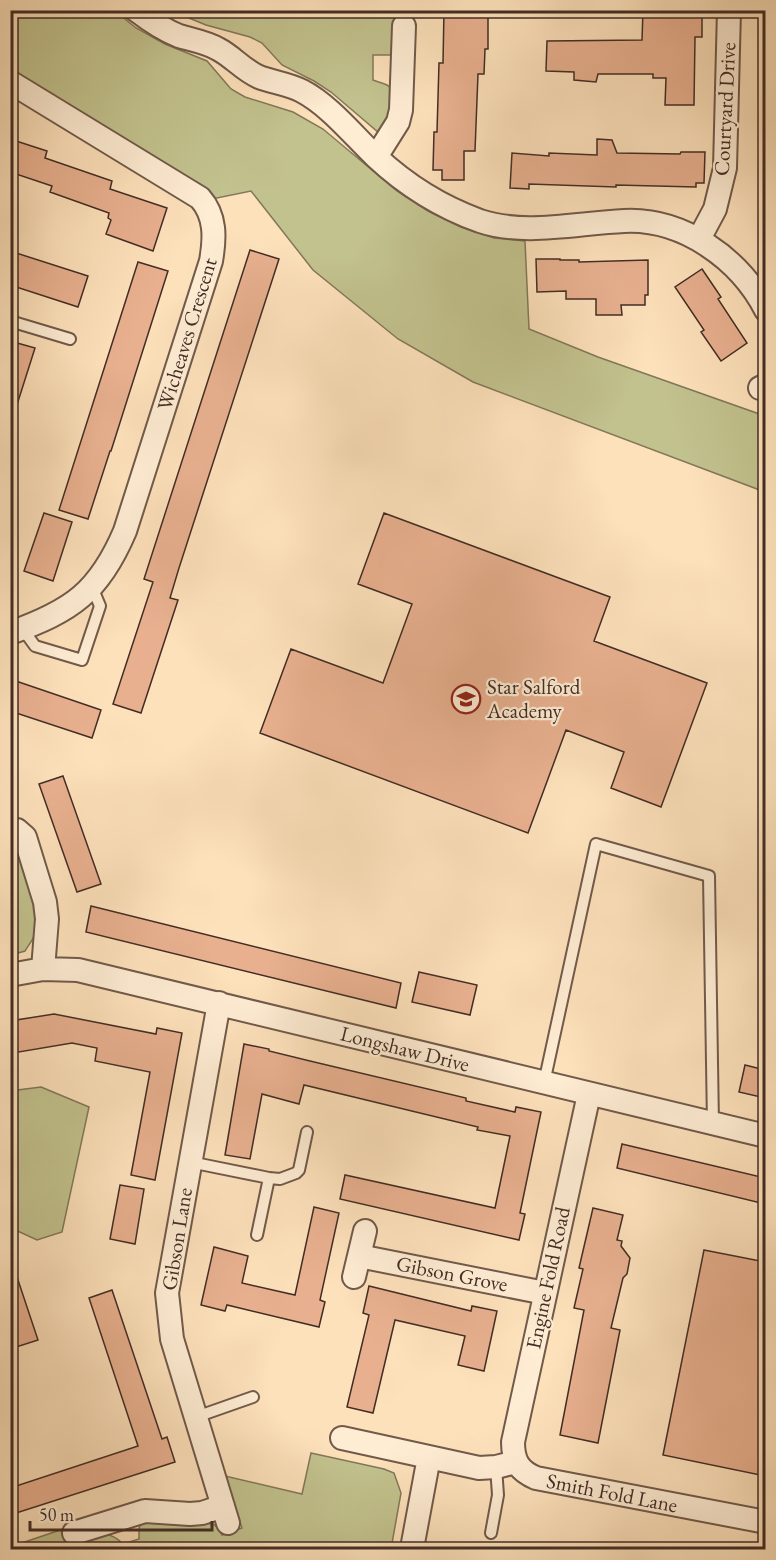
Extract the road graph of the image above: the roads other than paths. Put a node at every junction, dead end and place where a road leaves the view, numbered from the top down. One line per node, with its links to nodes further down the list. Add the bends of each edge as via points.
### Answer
1 (136, 10): 5 (street, via 176,35 214,46 250,72 302,91 340,121)
2 (729, 10): 6 (street, Courtyard Drive, via 725,168 715,208)
3 (404, 26): 5 (street, via 394,70 401,110)
4 (10, 82): 10 (street, Wicheaves Crescent, via 200,198 207,206 214,231 211,261 125,531 114,559)
5 (376, 158): 6 (street, via 414,189 481,221 538,228 627,220 670,227)
6 (699, 239): 7 (street, via 743,275)
7 (765, 310)
8 (10, 321): 9 (lane)
9 (70, 339)
10 (92, 587): 11 (street, Wicheaves Crescent, via 59,612); 11 (lane, via 100,606 82,660 35,646)
11 (16, 631)
12 (10, 830): 13 (street, via 25,837 45,902)
13 (43, 969): 14 (street, Longshaw Drive); 15 (street, Longshaw Drive, via 78,970)
14 (10, 975)
15 (219, 1003): 16 (street, Longshaw Drive); 21 (street, Gibson Lane)
16 (544, 1083): 17 (street, Longshaw Drive); 18 (lane, via 596,844 709,876)
17 (589, 1094): 18 (street, Longshaw Drive); 25 (street, Engine Fold Road)
18 (713, 1124): 20 (street, Longshaw Drive)
19 (307, 1132): 22 (lane, via 299,1170 280,1179)
20 (765, 1136)
21 (190, 1162): 22 (lane); 27 (street, Gibson Lane, via 167,1293 172,1340)
22 (269, 1178): 24 (lane)
23 (365, 1231): 25 (street, Gibson Grove, via 357,1266)
24 (257, 1235)
25 (545, 1293): 30 (street, Engine Fold Road)
26 (254, 1397): 27 (lane)
27 (196, 1417): 32 (street, Gibson Lane, via 225,1515 145,1510 125,1527)
28 (342, 1438): 29 (street)
29 (429, 1457): 30 (street, via 479,1468); 34 (street)
30 (506, 1465): 31 (street, Smith Fold Lane, via 536,1478); 33 (lane)
31 (765, 1522)
32 (74, 1533)
33 (491, 1533)
34 (413, 1543)

